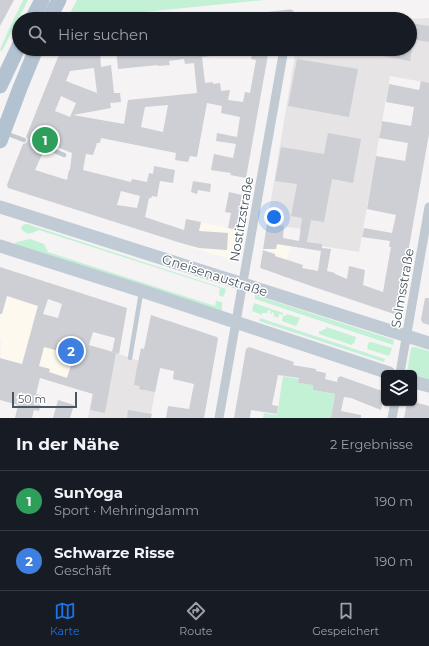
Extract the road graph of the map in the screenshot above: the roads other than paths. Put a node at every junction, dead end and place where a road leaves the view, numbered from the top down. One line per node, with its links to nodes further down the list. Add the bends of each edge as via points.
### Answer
1 (42, 0): 3 (main road)
2 (59, 0): 4 (main road)
3 (36, 12)
4 (53, 12)
5 (14, 56): 8 (main road)
6 (33, 56): 9 (main road)
7 (283, 56): 16 (street, Nostitzstraße)
8 (0, 86)
9 (2, 136): 10 (lane)
10 (24, 140)
11 (43, 146): 12 (lane)
12 (64, 155)
13 (0, 207): 16 (main road, Gneisenaustraße)
14 (429, 207): 19 (street, Solmsstraße)
15 (0, 246): 17 (main road)
16 (243, 284): 18 (street, Nostitzstraße); 19 (main road, Gneisenaustraße)
17 (142, 291): 18 (main road); 21 (lane)
18 (236, 322): 22 (main road); 27 (street, Nostitzstraße)
19 (407, 336): 20 (main road, Gneisenaustraße); 23 (street, Solmsstraße)
20 (429, 343)
21 (130, 358)
22 (381, 370)
23 (401, 370)
24 (417, 383): 25 (main road)
25 (429, 386)
26 (394, 406): 28 (street)
27 (219, 418)
28 (392, 418)

